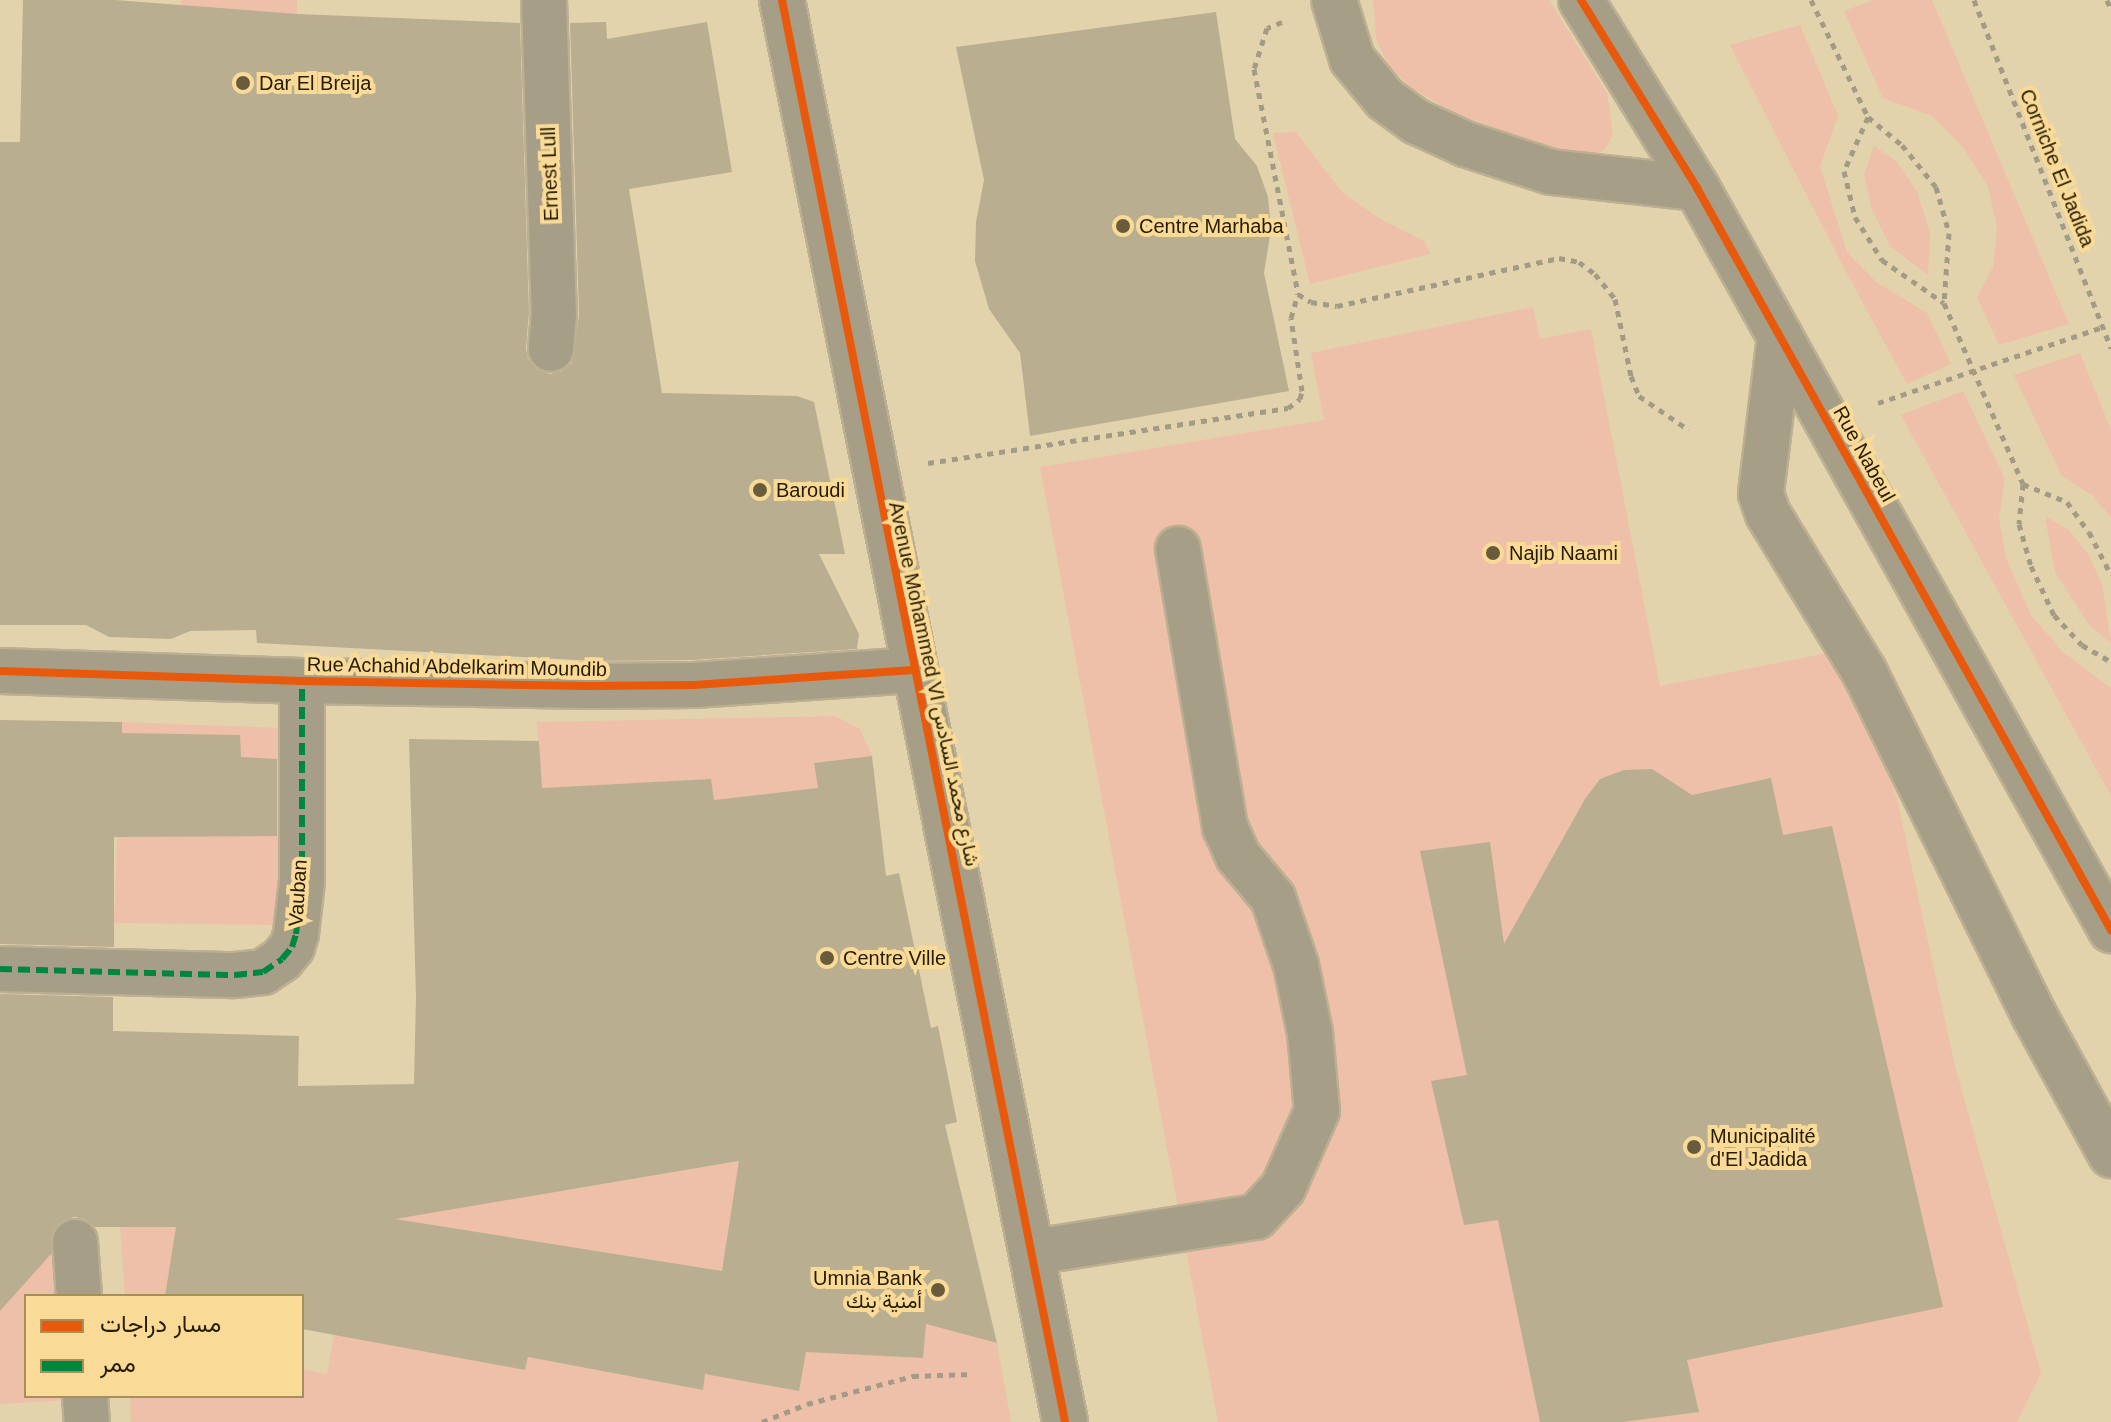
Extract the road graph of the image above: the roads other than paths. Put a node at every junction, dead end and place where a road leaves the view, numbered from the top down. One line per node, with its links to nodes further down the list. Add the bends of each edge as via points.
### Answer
1 (544, 0): 7 (street, Ernest Lull)
2 (782, 0): 9 (street, Avenue Mohammed VI شارع محمد السادس)
3 (1581, 0): 5 (street, Rue Nabeul)
4 (1337, 8): 5 (street, via 1352,59 1385,99 1417,122 1551,172)
5 (1697, 188): 6 (street, Rue Nabeul)
6 (1780, 336): 12 (street, Rue Nabeul); 14 (street, via 1761,494 1768,514 1864,671 2034,1015)
7 (551, 349)
8 (1178, 549): 16 (street, via 1225,827 1238,856 1273,898 1296,965 1310,1033 1317,1111 1283,1188 1256,1217)
9 (913, 670): 11 (street, Rue Achahid Abdelkarim Moundib, via 694,685); 16 (street, Avenue Mohammed VI شارع محمد السادس)
10 (0, 671): 11 (street, Rue Achahid Abdelkarim Moundib)
11 (302, 681): 13 (street, Vauban, via 302,881 296,934 282,959 263,972 235,975)
12 (2111, 930)
13 (0, 969)
14 (2111, 1155)
15 (75, 1242): 17 (street)
16 (1034, 1252): 20 (street, Avenue Mohammed VI شارع محمد السادس)
17 (79, 1294)
18 (85, 1398): 19 (street)
19 (87, 1422)
20 (1065, 1422)

